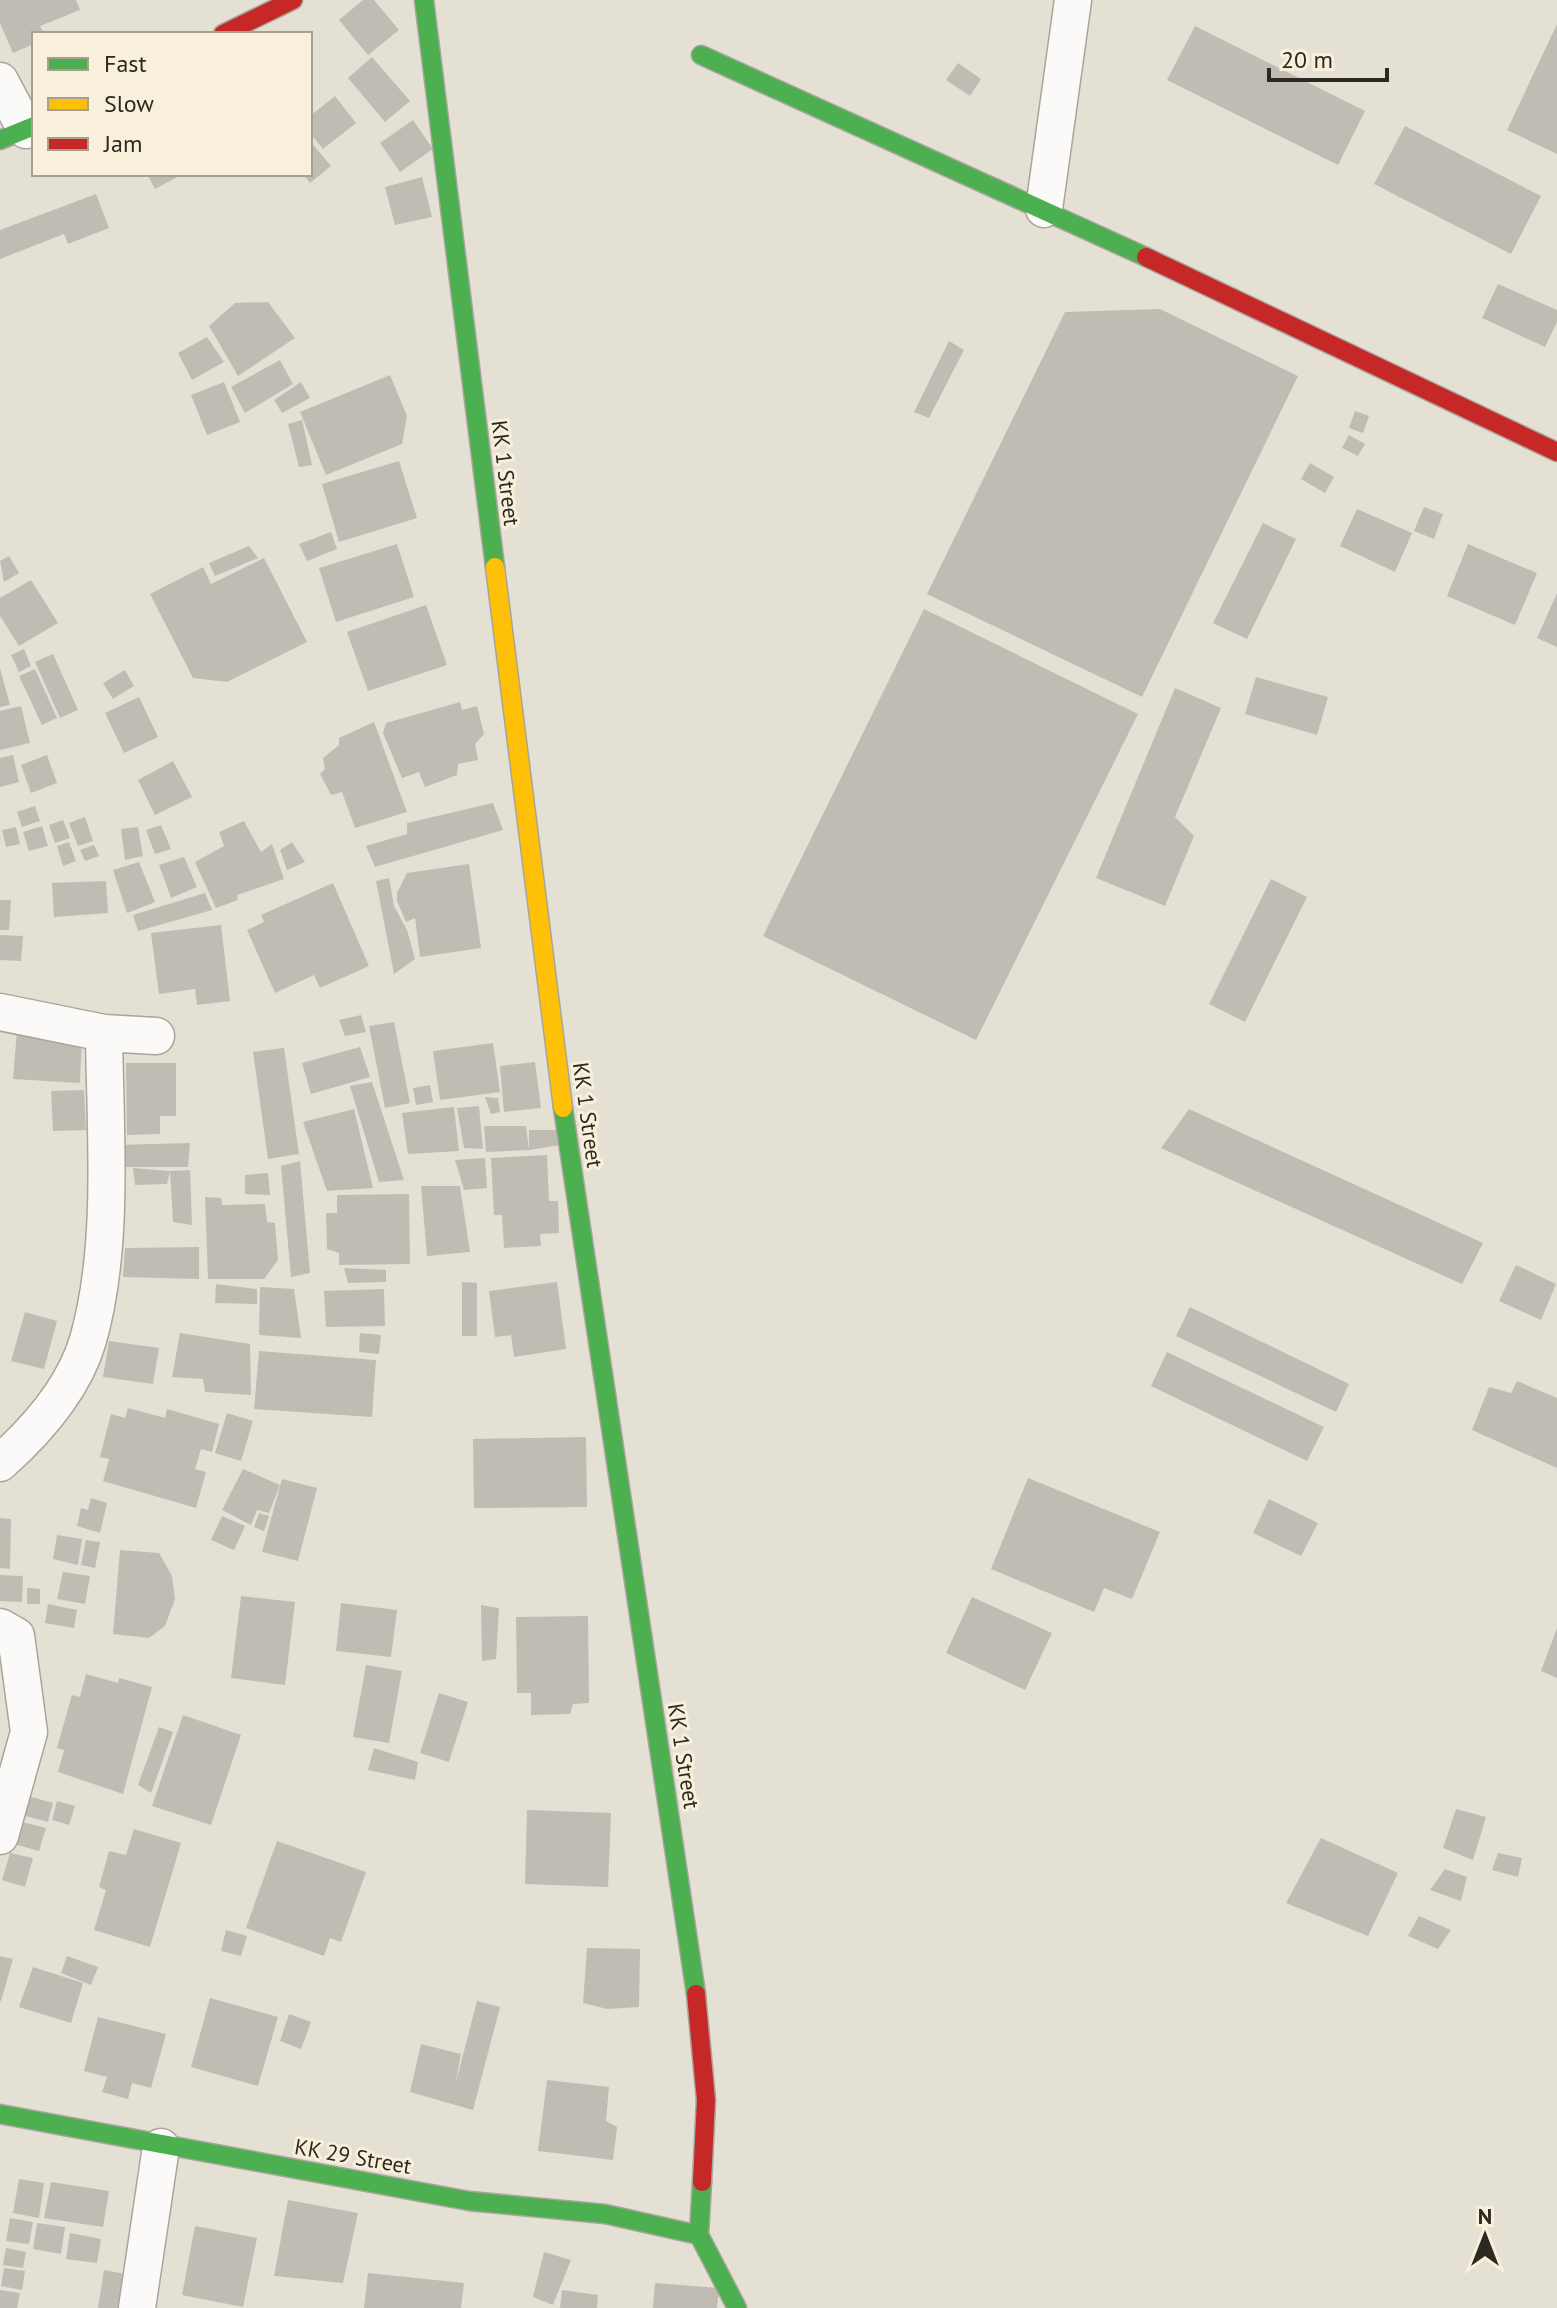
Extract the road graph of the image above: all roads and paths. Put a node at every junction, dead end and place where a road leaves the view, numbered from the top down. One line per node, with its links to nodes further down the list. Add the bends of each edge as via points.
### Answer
1 (293, 0): 4 (street)
2 (424, 0): 18 (street, KK 1 Street, via 567,1139 701,2030 706,2100)
3 (1073, 0): 8 (street)
4 (227, 32)
5 (701, 55): 8 (street)
6 (0, 81): 7 (street)
7 (20, 132)
8 (1044, 209): 9 (street)
9 (1557, 452)
10 (0, 1012): 11 (street)
11 (104, 1033): 12 (street); 13 (street, via 105,1190 88,1342 63,1392 33,1433)
12 (156, 1036)
13 (0, 1463)
14 (0, 1627): 15 (street, via 16,1636 29,1732)
15 (0, 1836)
16 (0, 2114): 17 (street, KK 29 Street)
17 (161, 2147): 18 (street, KK 29 Street, via 469,2201 605,2214); 19 (street)
18 (699, 2235): 20 (street)
19 (137, 2308)
20 (737, 2308)

